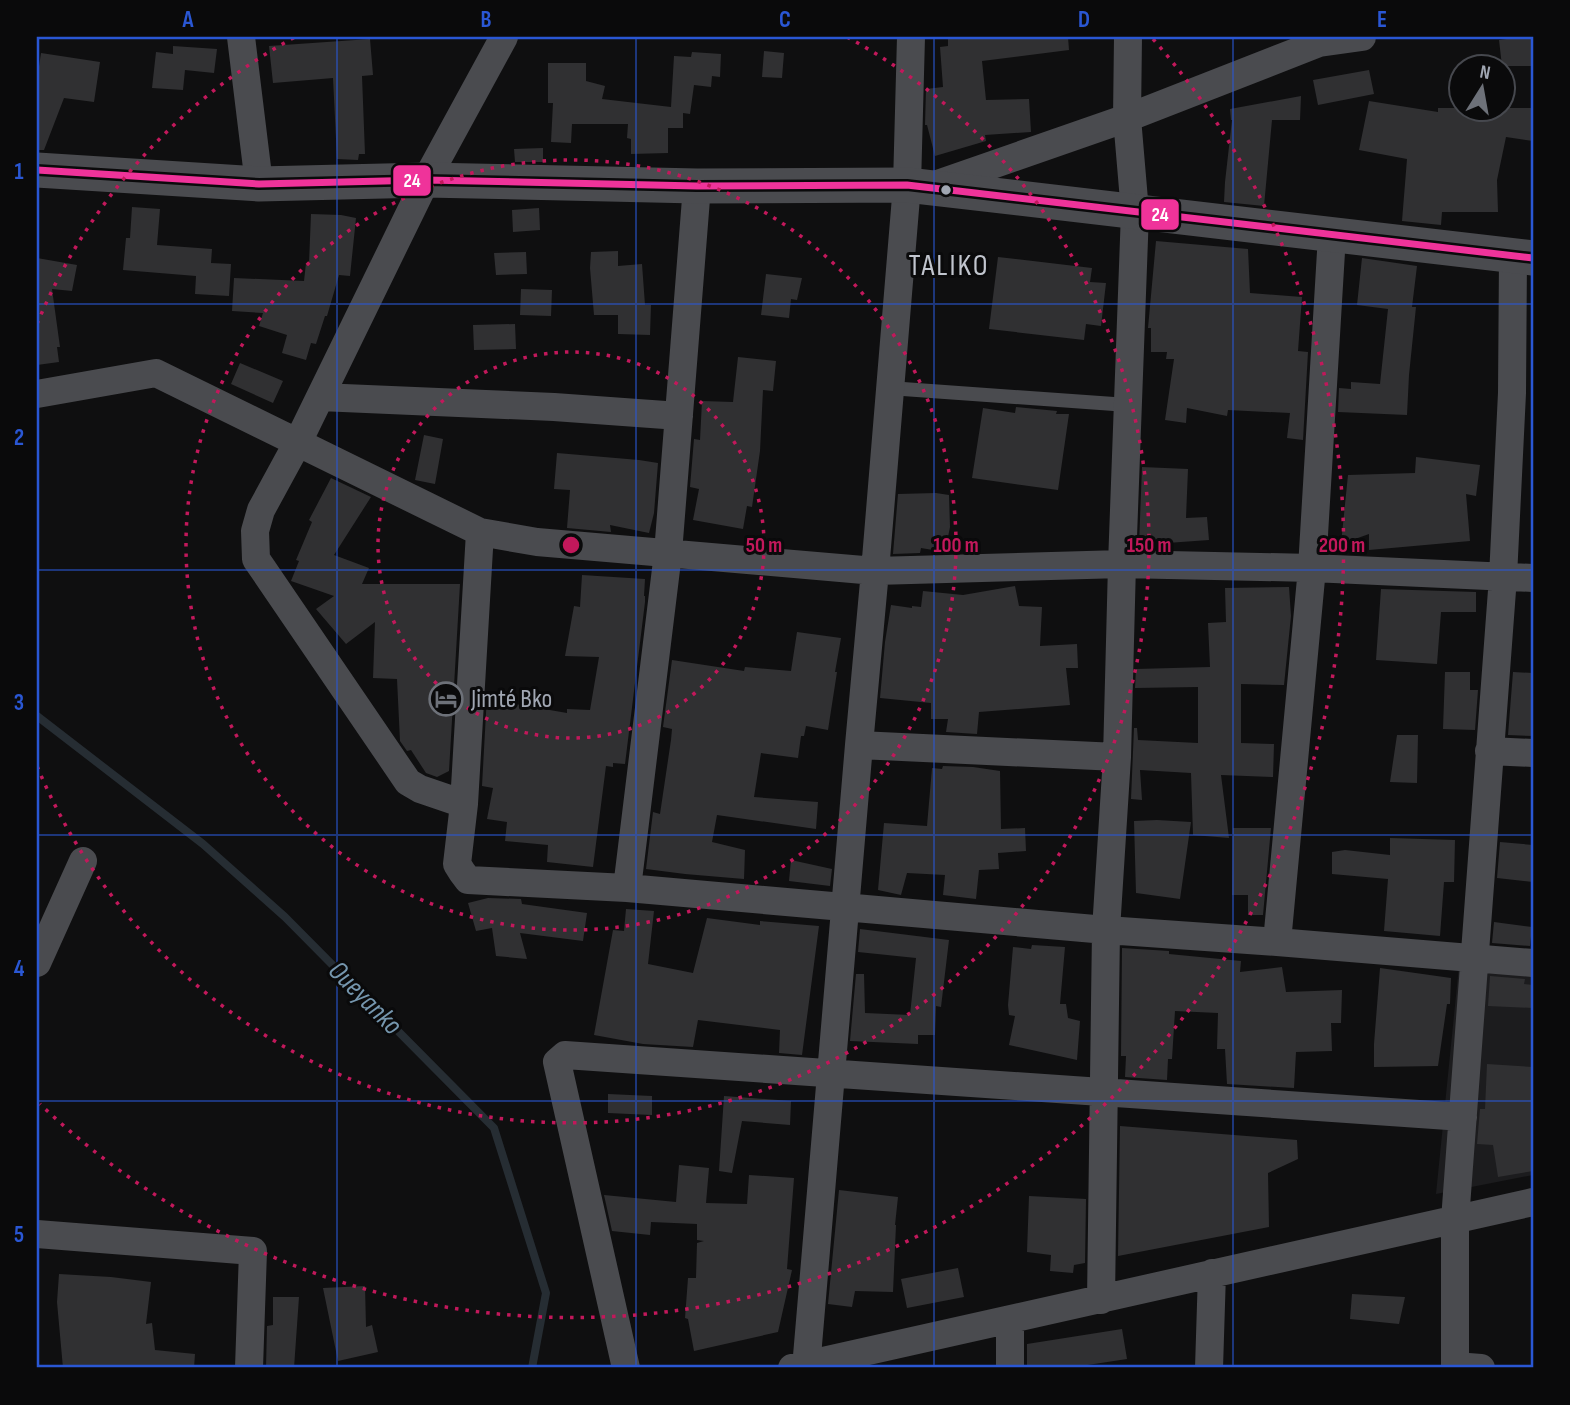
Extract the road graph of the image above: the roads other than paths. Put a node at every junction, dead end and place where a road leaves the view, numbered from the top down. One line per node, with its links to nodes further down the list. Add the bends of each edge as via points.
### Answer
1 (241, 37): 10 (street)
2 (504, 37): 9 (street)
3 (911, 37): 12 (street)
4 (1128, 37): 7 (street)
5 (1362, 37): 6 (street)
6 (1310, 40): 7 (street)
7 (1127, 118): 12 (street); 13 (street)
8 (37, 170): 10 (street)
9 (426, 180): 10 (street); 11 (street); 19 (street)
10 (259, 184)
11 (697, 187): 12 (street); 21 (street)
12 (916, 187): 13 (street); 16 (street)
13 (1135, 212): 14 (street); 20 (street)
14 (1332, 235): 15 (street); 26 (street)
15 (1523, 257): 17 (street)
16 (889, 388): 20 (lane); 27 (street)
17 (1523, 393): 28 (street)
18 (37, 394): 22 (street, via 156,373)
19 (320, 397): 21 (street); 22 (street)
20 (1128, 405): 25 (street)
21 (679, 416): 24 (street)
22 (298, 442): 23 (street); 34 (street, via 261,510 255,531 256,559 408,782)
23 (480, 532): 24 (street); 34 (street)
24 (668, 553): 27 (street); 36 (street)
25 (1122, 564): 26 (street); 27 (street); 33 (street)
26 (1312, 568): 28 (street); 39 (street)
27 (876, 571): 30 (street)
28 (1503, 577): 29 (street); 31 (street)
29 (1533, 578)
30 (859, 745): 33 (street); 37 (street)
31 (1489, 751): 32 (street); 40 (street)
32 (1533, 753)
33 (1118, 757): 38 (street)
34 (464, 804): 36 (street, via 457,864 468,880)
35 (83, 861): 41 (street)
36 (627, 888): 37 (street)
37 (845, 906): 38 (street); 43 (street)
38 (1106, 930): 39 (street); 44 (street)
39 (1277, 942): 40 (street)
40 (1474, 958): 42 (street); 45 (street)
41 (37, 963)
42 (1533, 963)
43 (830, 1074): 44 (street); 52 (street); 54 (street, via 565,1055 558,1062)
44 (1104, 1094): 45 (street); 50 (street)
45 (1464, 1117): 47 (street)
46 (1533, 1202): 47 (street)
47 (1455, 1220): 49 (street); 57 (street)
48 (37, 1234): 53 (street, via 253,1251)
49 (1212, 1273): 50 (street); 56 (street)
50 (1101, 1300): 51 (street)
51 (1010, 1320): 52 (street); 55 (street)
52 (801, 1367)
53 (249, 1368)
54 (626, 1368)
55 (1010, 1368)
56 (1209, 1368)
57 (1464, 1368)

